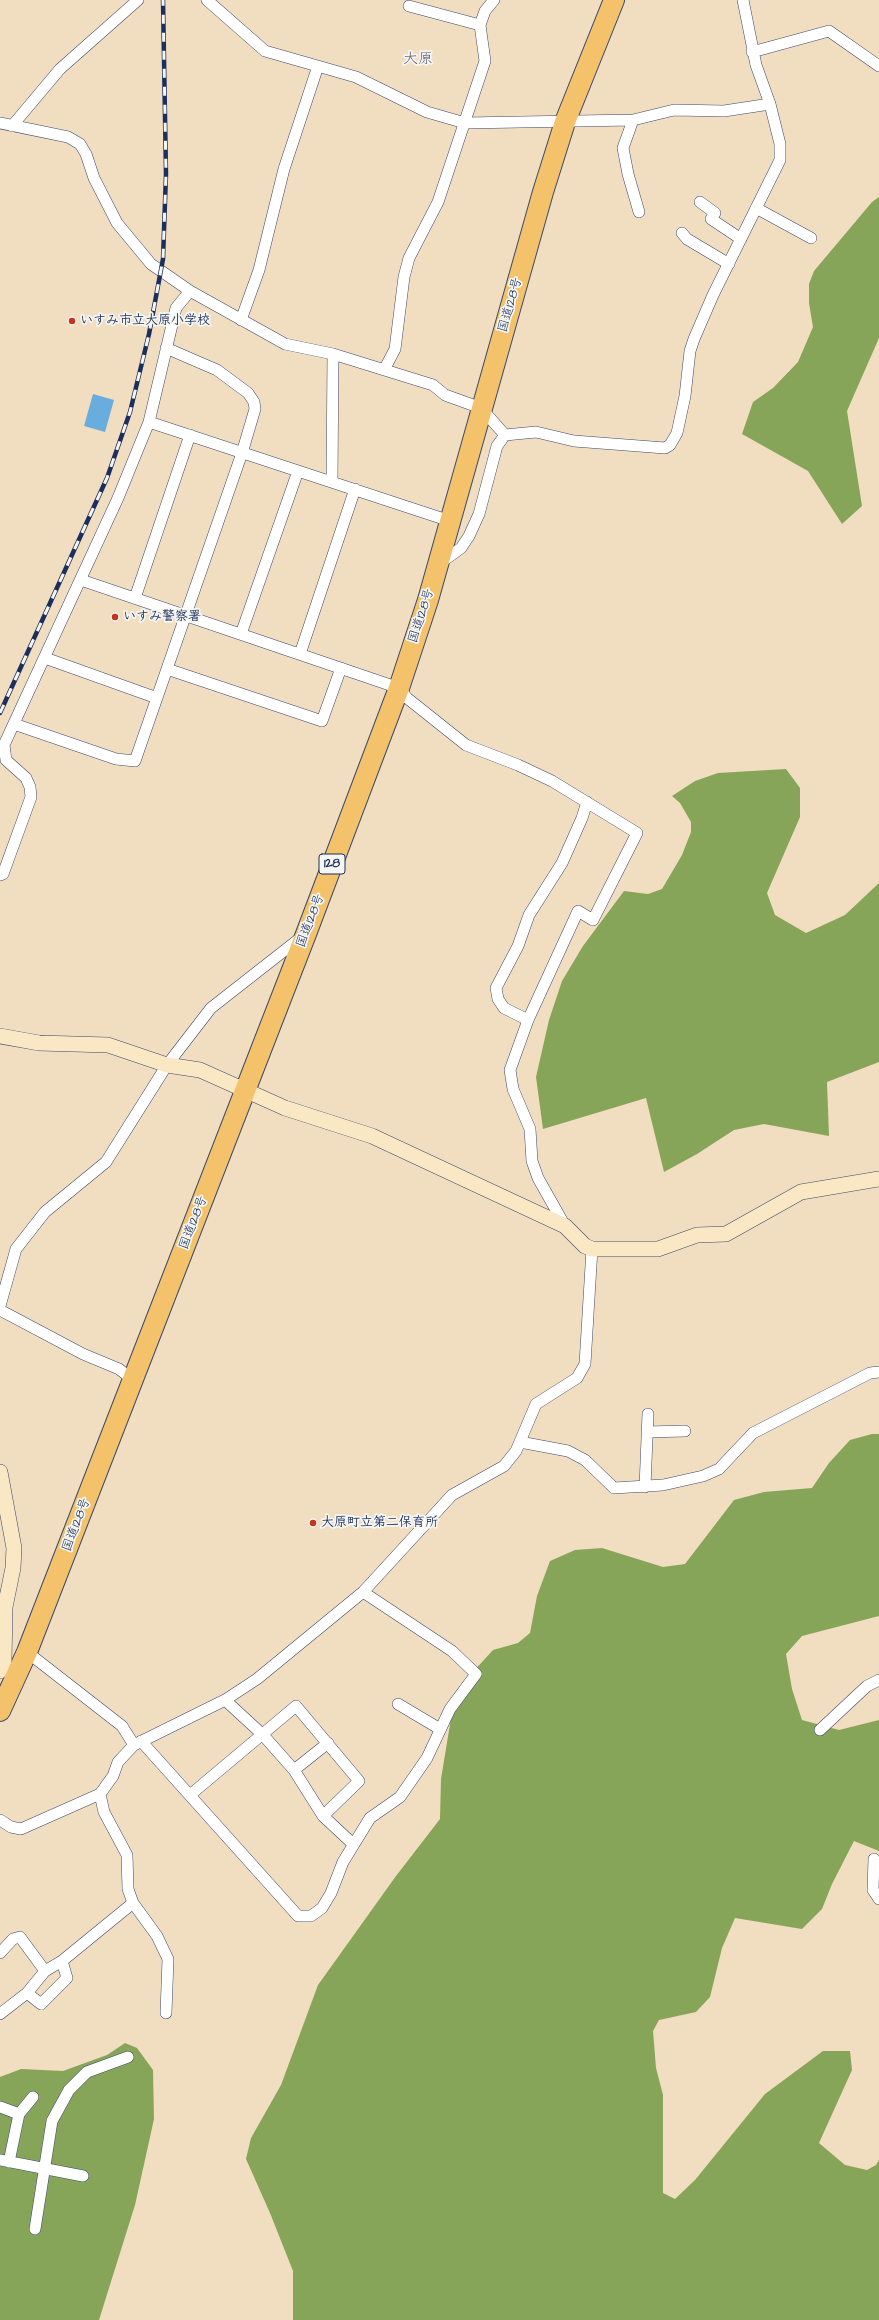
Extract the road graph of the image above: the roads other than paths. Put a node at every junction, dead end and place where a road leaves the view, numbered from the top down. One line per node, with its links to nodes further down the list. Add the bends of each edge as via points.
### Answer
1 (138, 0): 16 (street, via 60,69)
2 (207, 0): 9 (street, via 265,51)
3 (494, 0): 7 (street, via 485,11)
4 (614, 0): 13 (highway, 国道128号 / 128)
5 (743, 0): 8 (street)
6 (408, 6): 7 (street)
7 (480, 25): 15 (street, via 485,61)
8 (752, 52): 10 (street, via 829,31); 11 (street)
9 (318, 66): 15 (street, via 356,78 427,112); 25 (street, via 284,169 259,270)
10 (879, 66)
11 (770, 104): 12 (street, via 724,111 674,110); 18 (street, via 780,144 780,160)
12 (633, 120): 13 (street); 19 (street, via 623,148)
13 (565, 122): 15 (street); 29 (highway, 国道128号 / 128)
14 (0, 123): 16 (street)
15 (465, 123): 28 (street, via 438,202 409,258 394,349)
16 (12, 126): 24 (street, via 68,137 80,144 117,224 151,264)
17 (700, 202): 22 (street, via 715,213 711,220)
18 (756, 208): 21 (street); 22 (street)
19 (639, 212)
20 (682, 233): 23 (street)
21 (811, 238)
22 (741, 239): 23 (street)
23 (729, 264): 32 (street, via 690,351 686,390 677,433 670,446 665,448 574,441 536,432)
24 (190, 291): 25 (street); 26 (street, via 176,308)
25 (241, 320): 27 (street, via 285,344)
26 (166, 348): 30 (street); 33 (street, via 217,370 248,393 255,409)
27 (333, 354): 28 (street); 35 (street)
28 (384, 370): 29 (street, via 433,385 445,396)
29 (481, 408): 32 (street); 37 (highway, 国道128号 / 128)
30 (148, 422): 31 (street); 39 (street, via 118,498)
31 (190, 435): 33 (street); 40 (street)
32 (505, 435): 38 (street, via 497,446 479,514 469,536 461,548)
33 (242, 453): 34 (street); 41 (street)
34 (298, 471): 35 (street); 42 (street)
35 (332, 482): 36 (street)
36 (355, 489): 37 (street); 43 (street)
37 (450, 521): 38 (highway, 国道128号 / 128)
38 (438, 564): 47 (highway, 国道128号 / 128)
39 (81, 580): 40 (street); 44 (street)
40 (135, 598): 41 (street)
41 (185, 615): 42 (street); 46 (street)
42 (241, 634): 43 (street)
43 (300, 654): 45 (street)
44 (45, 658): 48 (street); 49 (street)
45 (341, 668): 46 (street, via 322,721); 47 (street)
46 (167, 669): 48 (street)
47 (399, 688): 50 (street, via 407,698 466,746 525,768); 52 (highway, 国道128号 / 128)
48 (157, 698): 49 (street, via 135,761 116,759)
49 (14, 724): 51 (street, via 4,746 6,760 26,778 31,797)
50 (587, 802): 53 (street, via 562,864 529,915 518,946 496,988 498,999 504,1008); 53 (street, via 637,833 593,920 578,911)
51 (0, 875)
52 (306, 934): 55 (street, via 210,1008); 56 (highway, 国道128号 / 128)
53 (528, 1020): 58 (street, via 510,1070 513,1089 530,1129 532,1161 538,1178)
54 (0, 1036): 55 (street, via 40,1043 108,1045)
55 (167, 1065): 56 (street, via 200,1070); 60 (street, via 106,1162 45,1212 16,1249)
56 (246, 1089): 58 (street, via 285,1108 372,1136); 63 (highway, 国道128号 / 128)
57 (879, 1179): 59 (street, via 801,1192 726,1234 697,1234 658,1249)
58 (565, 1226): 59 (street, via 585,1246)
59 (592, 1249): 67 (street, via 585,1364 578,1378 536,1404)
60 (0, 1306)
61 (0, 1310): 63 (street, via 83,1354 119,1369)
62 (879, 1372): 69 (street, via 870,1373 753,1433 719,1469 703,1476)
63 (133, 1380): 71 (highway, 国道128号 / 128)
64 (648, 1414): 65 (street)
65 (647, 1432): 66 (street); 69 (street)
66 (685, 1432)
67 (520, 1442): 69 (street, via 568,1451 585,1460 614,1488); 70 (street, via 504,1466 452,1496)
68 (0, 1472): 72 (street, via 14,1548 13,1568 5,1607 4,1661)
69 (645, 1487)
70 (363, 1592): 74 (street, via 257,1679); 77 (street, via 452,1651 476,1674 450,1710)
71 (27, 1652): 75 (highway, 国道128号 / 128); 80 (street, via 122,1726)
72 (0, 1671)
73 (879, 1680): 78 (street, via 867,1686)
74 (224, 1700): 79 (street); 80 (street)
75 (1, 1703)
76 (398, 1704): 77 (street)
77 (440, 1729): 87 (street, via 427,1758 400,1797 370,1818)
78 (820, 1730)
79 (263, 1735): 81 (street, via 296,1706); 82 (street); 84 (street)
80 (137, 1743): 83 (street, via 118,1762 113,1776); 84 (street)
81 (328, 1743): 82 (street); 85 (street, via 359,1781)
82 (294, 1770): 85 (street)
83 (100, 1794): 86 (street, via 21,1829 11,1827); 90 (street, via 104,1812 127,1855 128,1889)
84 (190, 1795): 87 (street, via 298,1916 311,1916 322,1908)
85 (323, 1816): 87 (street)
86 (0, 1820)
87 (353, 1844)
88 (874, 1859): 89 (street, via 873,1890)
89 (879, 1899)
90 (133, 1903): 92 (street); 96 (street, via 157,1936 168,1959)
91 (0, 1953): 93 (street, via 13,1939 20,1937)
92 (62, 1961): 93 (street); 94 (street, via 67,1978 41,2004)
93 (45, 1971): 94 (street)
94 (27, 1993): 95 (street)
95 (2, 2008)
96 (166, 2012)
97 (128, 2057): 102 (street, via 87,2072 69,2090 52,2121)
98 (33, 2097): 100 (street)
99 (0, 2107): 100 (street)
100 (19, 2114): 101 (street)
101 (5, 2161): 102 (street)
102 (44, 2168): 103 (street); 104 (street)
103 (83, 2176)
104 (35, 2229)

